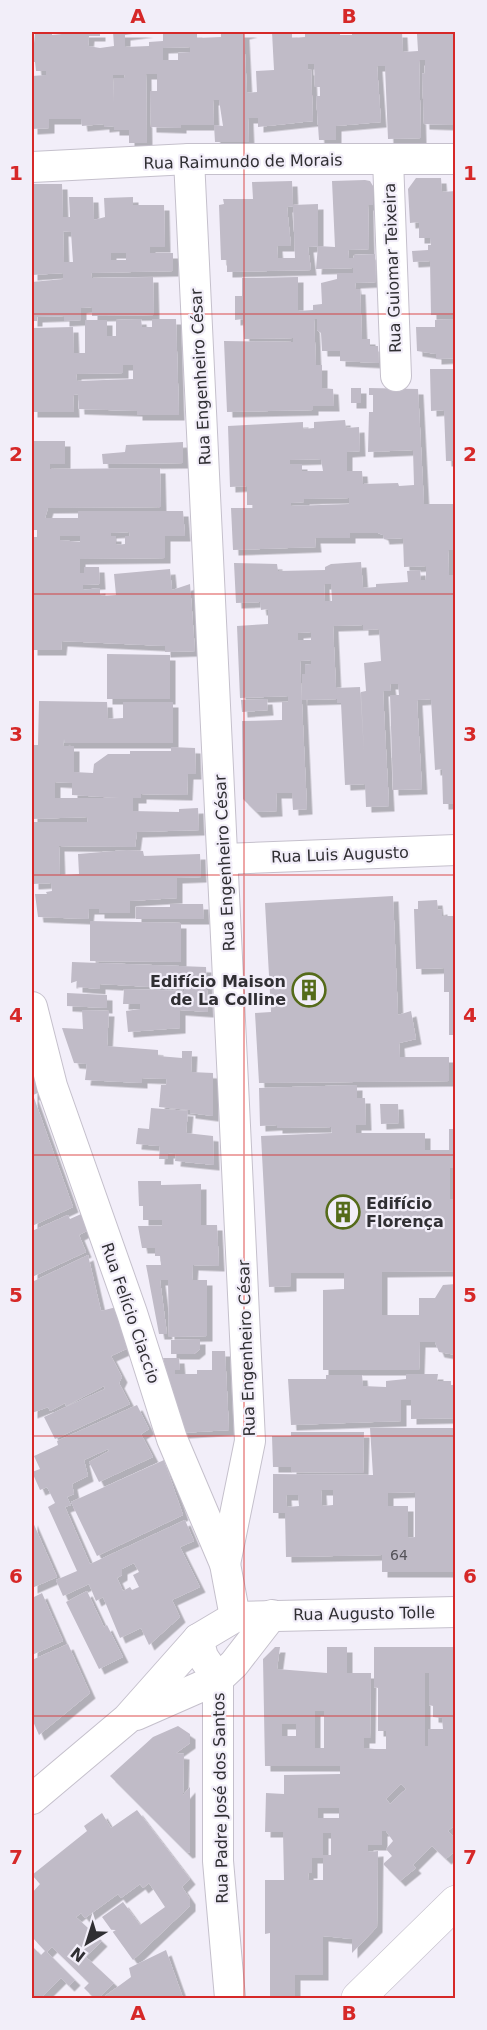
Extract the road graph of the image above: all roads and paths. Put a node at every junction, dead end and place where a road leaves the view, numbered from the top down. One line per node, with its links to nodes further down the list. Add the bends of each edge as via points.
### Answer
1 (189, 159): 2 (street, Rua Raimundo de Morais); 4 (street, Rua Raimundo de Morais); 7 (street, Rua Engenheiro César)
2 (388, 159): 3 (street, Rua Raimundo de Morais); 5 (street, Rua Guiomar Teixeira)
3 (456, 159)
4 (32, 167)
5 (396, 376)
6 (456, 849): 7 (street, Rua Luis Augusto)
7 (224, 859): 9 (street, Rua Engenheiro César, via 250,1441)
8 (32, 1015): 9 (street, Rua Felício Ciaccio, via 51,1086 132,1313 172,1439)
9 (225, 1564): 12 (street, Rua Felício Ciaccio)
10 (456, 1612): 11 (street, Rua Augusto Tolle)
11 (272, 1615): 12 (street, Rua Augusto Tolle); 14 (street, Rua Augusto Tolle, via 234,1664)
12 (235, 1617): 13 (street, Rua Augusto Tolle)
13 (198, 1639): 14 (street, Rua Padre José dos Santos, via 203,1656); 15 (street, Rua Augusto Tolle)
14 (218, 1678): 15 (street, Rua Augusto Tolle); 18 (street, Rua Padre José dos Santos, via 218,1861)
15 (127, 1719): 16 (street, Rua Augusto Tolle)
16 (32, 1799)
17 (456, 1902): 19 (street)
18 (230, 1998)
19 (358, 1998)

